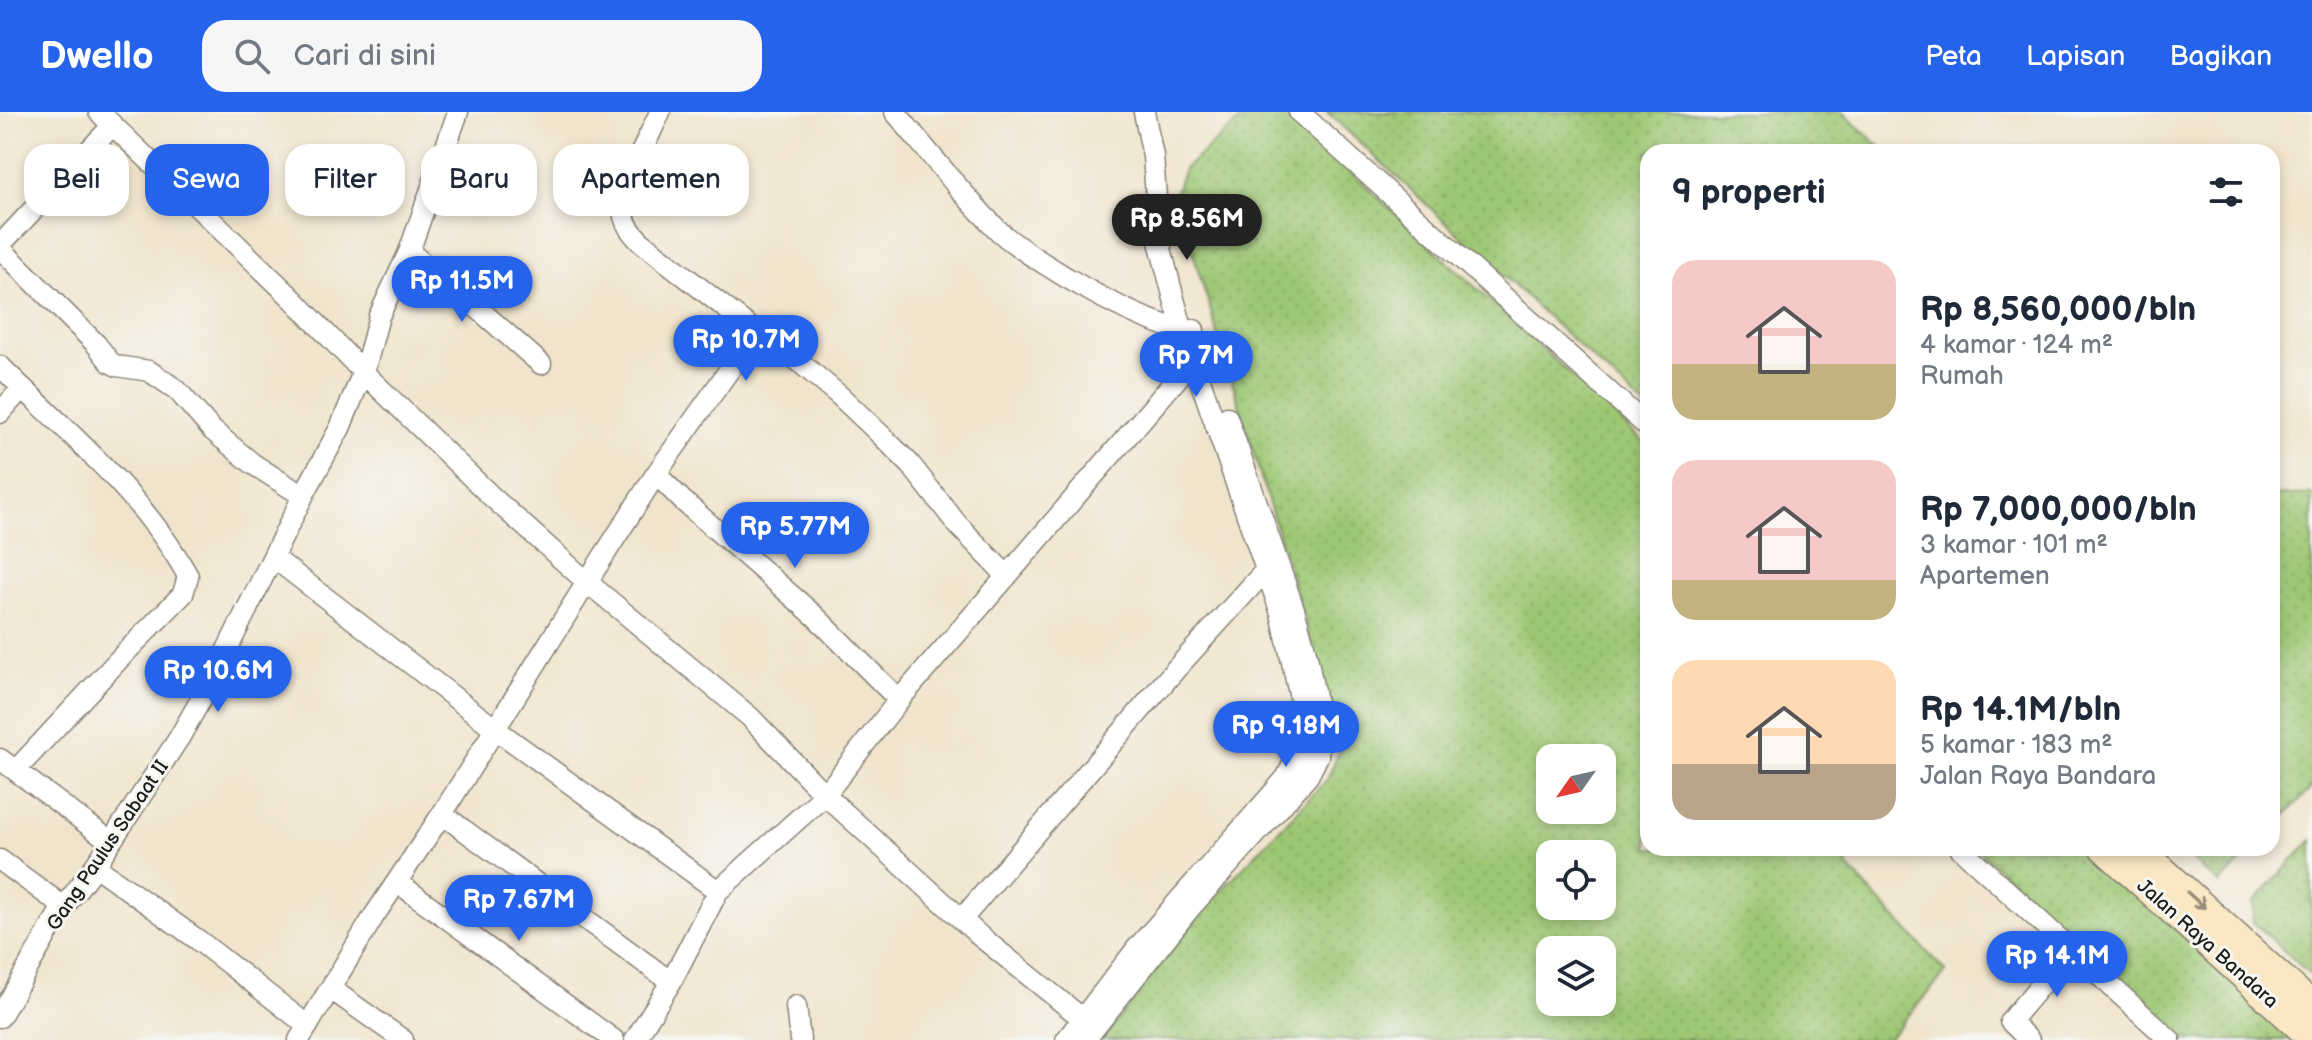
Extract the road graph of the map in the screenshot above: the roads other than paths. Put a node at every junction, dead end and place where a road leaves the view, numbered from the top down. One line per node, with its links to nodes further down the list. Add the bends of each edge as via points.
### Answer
1 (458, 112): 8 (street, Gang Paulus Sabaat II)
2 (660, 112): 10 (street, via 626,192 627,225 640,241)
3 (895, 112): 9 (street, via 1002,233 1109,301 1150,322)
4 (1144, 112): 9 (street, via 1153,156 1155,226)
5 (1299, 112): 17 (street)
6 (105, 119): 7 (street); 14 (street)
7 (0, 247): 19 (street, via 110,362 149,371 177,390 222,438)
8 (409, 252): 12 (street); 14 (street, Gang Paulus Sabaat II, via 379,316)
9 (1190, 330): 11 (street)
10 (756, 332): 18 (street); 22 (street, via 791,355 883,437)
11 (1197, 354): 21 (street); 22 (street); 45 (street, via 1294,609 1318,712 1318,756 1308,776)
12 (541, 364)
13 (0, 366): 15 (street)
14 (363, 372): 19 (street, Gang Paulus Sabaat II); 23 (street)
15 (22, 388): 16 (street); 26 (street, via 135,502 188,576 183,594)
16 (0, 413)
17 (1640, 420)
18 (656, 474): 23 (street); 24 (street, via 815,616)
19 (303, 496): 20 (street, Gang Paulus Sabaat II)
20 (274, 558): 25 (street); 29 (street, Gang Paulus Sabaat II, via 174,746)
21 (1265, 571): 38 (street); 45 (street, via 1281,613 1302,707 1303,738 1296,763 1137,948)
22 (1007, 576): 24 (street)
23 (587, 582): 25 (street); 27 (street, via 750,717)
24 (899, 700): 27 (street)
25 (494, 728): 28 (street); 36 (street)
26 (8, 765): 29 (street)
27 (825, 795): 36 (street); 38 (street)
28 (442, 814): 35 (street); 40 (street)
29 (110, 841): 34 (street, Gang Paulus Sabaat II)
30 (1969, 856): 39 (street)
31 (2113, 856): 47 (main road, Jalan Raya Bandara)
32 (2147, 856): 43 (main road, Jalan Raya Bandara, one-way to 43)
33 (0, 860): 37 (street)
34 (95, 866): 37 (street, Gang Paulus Sabaat II); 46 (street, via 198,940)
35 (397, 882): 41 (street); 49 (street)
36 (718, 891): 40 (street)
37 (64, 907): 44 (street, Gang Paulus Sabaat II)
38 (962, 919): 45 (street)
39 (2071, 949): 53 (street, via 2010,1021); 54 (street)
40 (671, 982): 50 (street)
41 (331, 989): 46 (street); 48 (street)
42 (796, 1006): 51 (street)
43 (2312, 1006)
44 (0, 1017)
45 (1087, 1028): 52 (street)
46 (304, 1033)
47 (2312, 1038)
48 (403, 1040)
49 (614, 1040)
50 (635, 1040)
51 (800, 1040)
52 (1066, 1040)
53 (2029, 1040)
54 (2170, 1040)

